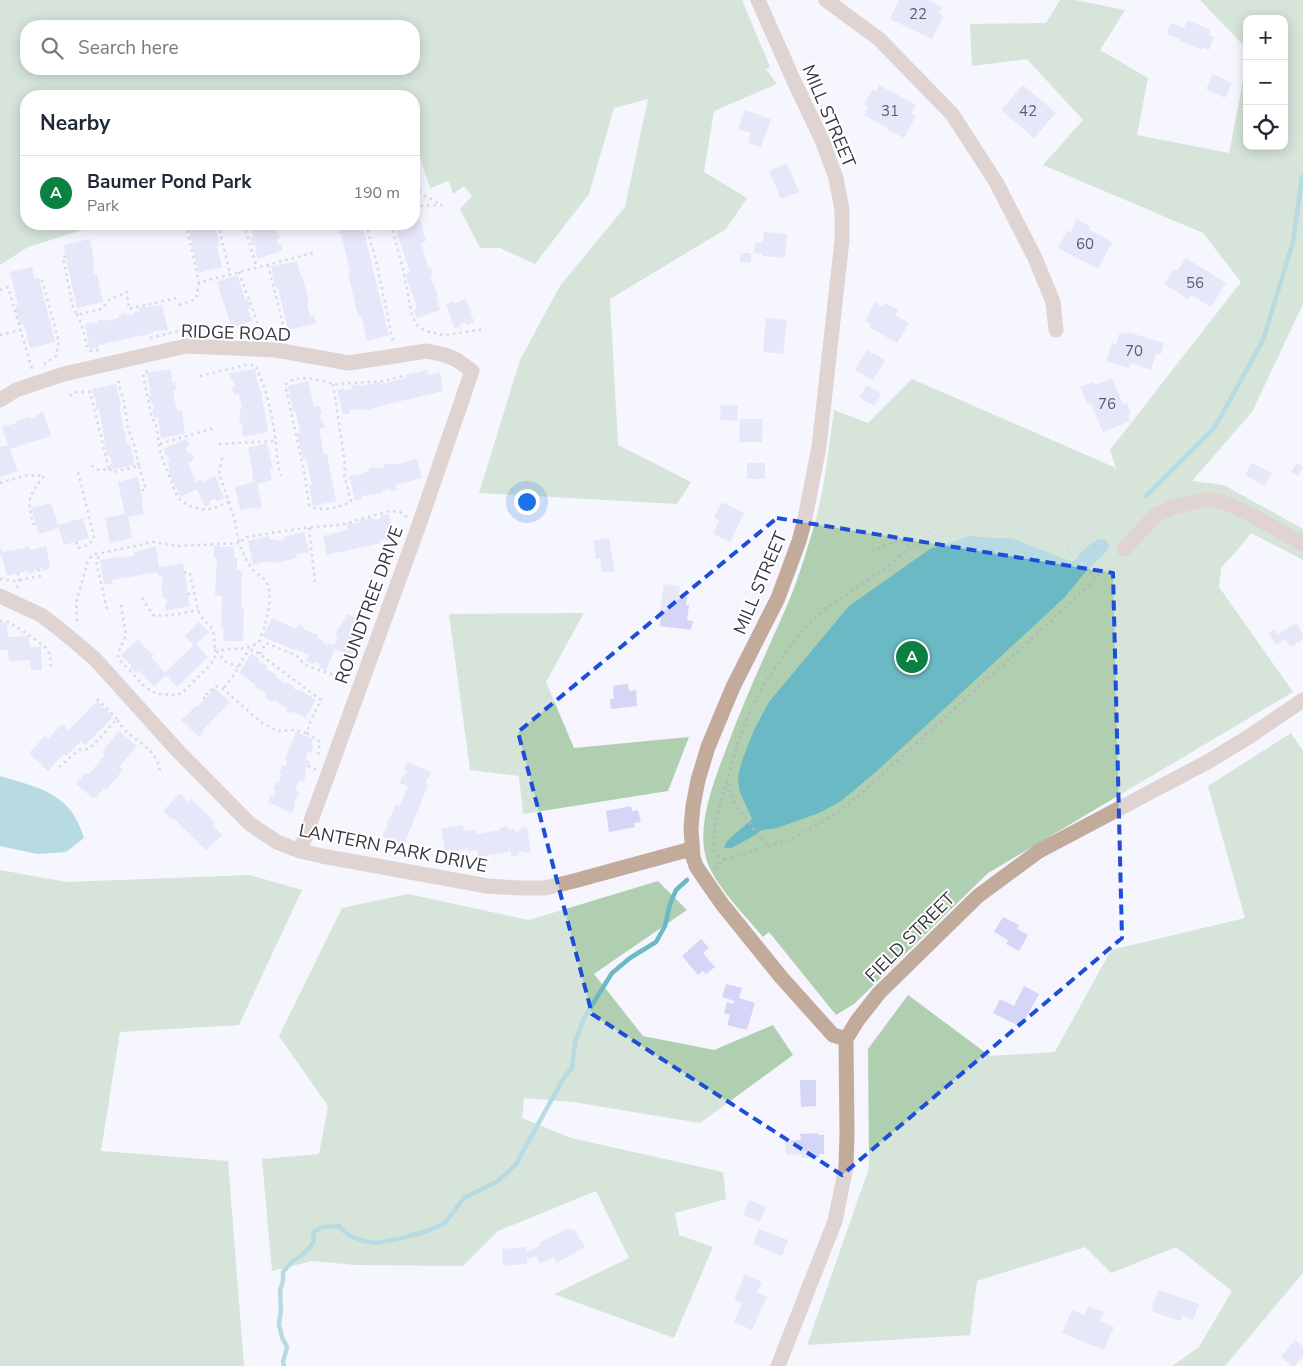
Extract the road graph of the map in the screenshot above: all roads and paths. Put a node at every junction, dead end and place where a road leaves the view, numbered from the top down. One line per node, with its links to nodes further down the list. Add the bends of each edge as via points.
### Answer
1 (758, 0): 100 (street, MILL STREET, via 836,178 842,210 842,240 819,447 802,532 778,598 733,687 708,747 692,806)
2 (826, 0): 26 (street, via 879,39 952,114 996,182 1035,258 1053,302)
3 (420, 192): 4 (path, via 442,205)
4 (420, 206)
5 (187, 230): 17 (path)
6 (219, 230): 15 (path)
7 (246, 230): 13 (path)
8 (368, 230): 31 (path)
9 (393, 230): 24 (path, via 412,316 418,326 426,332 442,335)
10 (313, 253): 12 (path)
11 (66, 257): 21 (path, via 63,257)
12 (268, 265): 13 (path); 22 (path)
13 (257, 268): 14 (path)
14 (239, 272): 15 (path); 29 (path)
15 (230, 274): 17 (path)
16 (42, 280): 33 (path, via 60,342 56,356)
17 (200, 283): 20 (path, via 196,299)
18 (0, 290): 25 (path, via 8,287)
19 (176, 298): 21 (path, via 129,309 127,292 110,300 101,309)
20 (179, 305)
21 (77, 314): 30 (path, via 88,348 90,351)
22 (283, 324)
23 (186, 329): 28 (path)
24 (486, 329)
25 (20, 330): 27 (path); 36 (path)
26 (1056, 330)
27 (0, 335)
28 (143, 340)
29 (265, 349): 31 (street, RIDGE ROAD, via 349,363); 32 (street, RIDGE ROAD, via 186,346)
30 (100, 350)
31 (395, 356): 37 (street, RIDGE ROAD, via 427,351 457,360)
32 (113, 363): 43 (street, RIDGE ROAD, via 16,390); 50 (path)
33 (43, 366)
34 (38, 368): 36 (path)
35 (150, 369): 46 (path, via 143,374)
36 (33, 370): 38 (path)
37 (472, 371): 57 (street, ROUNDTREE DRIVE)
38 (26, 373)
39 (200, 376): 45 (path, via 255,365 263,382)
40 (402, 376): 41 (path, via 383,381)
41 (333, 384): 41 (path, via 308,378 290,380 286,384 309,505 314,509 351,502 344,474)
42 (70, 396): 52 (path, via 75,392 90,392)
43 (0, 400)
44 (214, 428): 46 (path)
45 (275, 441): 47 (path); 53 (path)
46 (160, 444): 56 (path, via 161,455 178,498 187,506 205,510)
47 (218, 444)
48 (222, 458): 56 (path, via 219,474)
49 (90, 465): 52 (path, via 99,470)
50 (139, 466): 52 (path, via 113,472); 55 (path, via 146,489)
51 (76, 468): 60 (path, via 94,537 84,547 78,548)
52 (110, 469)
53 (280, 476)
54 (0, 482): 58 (path, via 27,475 44,476 30,495 29,505)
55 (141, 491)
56 (229, 502): 61 (path)
57 (420, 522): 59 (path, via 400,512 390,511 340,525); 88 (street, ROUNDTREE DRIVE)
58 (35, 523)
59 (309, 528): 61 (path, via 247,537); 72 (path)
60 (76, 542)
61 (238, 543): 67 (path, via 178,546 153,542); 82 (path, via 250,567 265,579 269,589 269,611)
62 (1303, 544): 63 (street, via 1230,505 1202,500 1164,510)
63 (1127, 546): 65 (path, via 1109,528 1099,525); 70 (path)
64 (911, 547): 65 (path, via 945,521 978,514); 66 (path, via 900,540); 98 (path, via 826,608 802,630 765,683 752,709 738,742)
65 (1068, 549): 70 (path)
66 (871, 550)
67 (102, 554): 78 (path, via 97,559 97,566); 81 (path, via 90,558 76,604)
68 (38, 569): 71 (path, via 40,576 14,581)
69 (184, 573): 73 (path, via 190,574)
70 (1096, 578): 99 (path, via 837,814 794,838)
71 (0, 579)
72 (315, 583)
73 (194, 593): 74 (path); 79 (path)
74 (188, 594)
75 (0, 596): 101 (street, LANTERN PARK DRIVE, via 41,615 95,659 177,750 250,824 276,842)
76 (142, 598): 79 (path, via 153,615)
77 (121, 605): 84 (path, via 126,636 118,658 145,687 157,694 184,691 211,664)
78 (108, 609)
79 (198, 610): 84 (path, via 211,627)
80 (0, 621): 87 (path, via 10,622 46,648)
81 (77, 621)
82 (260, 640): 83 (path); 84 (path, via 240,650)
83 (266, 643): 85 (path); 88 (path, via 297,656 310,667)
84 (216, 651): 86 (path, via 225,662)
85 (260, 654): 86 (path, via 252,650); 94 (path, via 321,700)
86 (238, 667): 89 (path)
87 (51, 668)
88 (360, 683): 101 (street, ROUNDTREE DRIVE)
89 (223, 689): 91 (path, via 216,686 203,697); 94 (path, via 261,722 277,731)
90 (97, 699): 93 (path)
91 (205, 699)
92 (1303, 700): 104 (street, FIELD STREET, via 1211,760 1040,851 978,896 879,993)
93 (117, 719): 96 (path, via 88,749 79,750); 97 (path, via 121,728 150,751)
94 (307, 733): 95 (path, via 320,742 315,769)
95 (308, 766)
96 (59, 767)
97 (160, 771)
98 (727, 782): 99 (path, via 738,809); 102 (path, via 714,835 714,850)
99 (769, 846): 102 (path)
100 (692, 849): 101 (street, LANTERN PARK DRIVE, via 545,888 487,886); 104 (street, MILL STREET, via 696,866 751,941 833,1035)
101 (300, 851)
102 (725, 860): 103 (path)
103 (711, 870)
104 (846, 1039): 105 (street, via 846,1167 835,1221)
105 (778, 1366)

